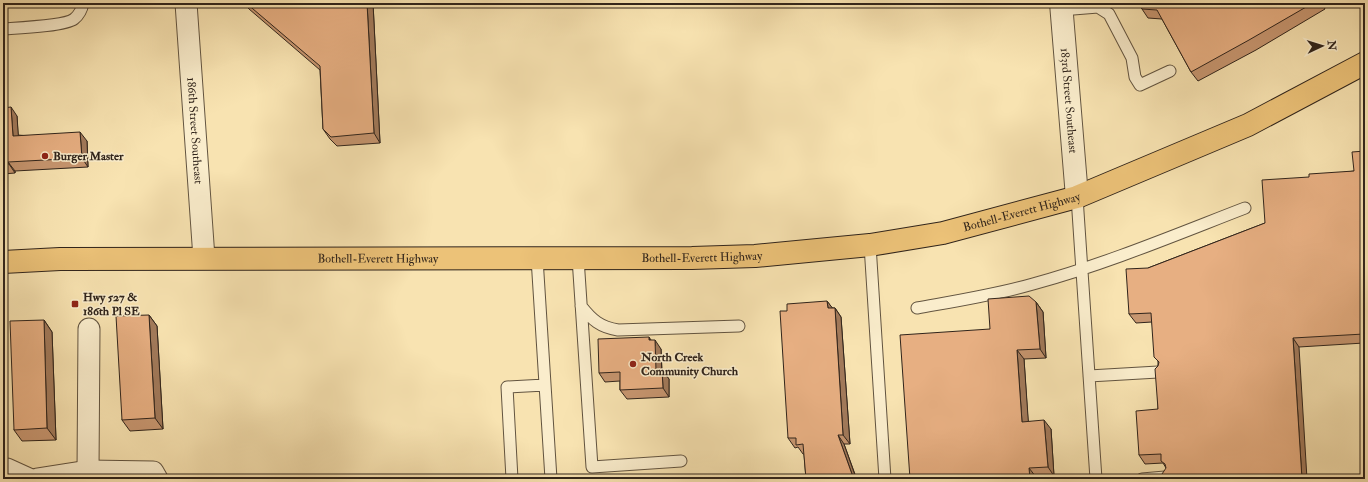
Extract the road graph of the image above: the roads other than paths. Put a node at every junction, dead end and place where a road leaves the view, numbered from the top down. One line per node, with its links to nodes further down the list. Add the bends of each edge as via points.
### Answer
1 (84, 3): 4 (lane, via 73,20)
2 (186, 3): 10 (street, 186th Street Southeast)
3 (1061, 6): 6 (lane, via 1098,8 1109,14 1132,58 1135,77 1140,85); 7 (street, 183rd Street Southeast)
4 (3, 29)
5 (1365, 63): 7 (main road, Bothell-Everett Highway, via 1248,126)
6 (1170, 71)
7 (1077, 197): 9 (main road, Bothell-Everett Highway, via 943,233); 14 (lane)
8 (1245, 208): 14 (lane, via 1128,254)
9 (870, 245): 12 (main road, Bothell-Everett Highway, via 754,256); 31 (lane)
10 (204, 258): 11 (main road, Bothell-Everett Highway); 13 (main road, Bothell-Everett Highway)
11 (537, 258): 12 (main road, Bothell-Everett Highway); 21 (lane)
12 (578, 258): 15 (lane)
13 (3, 262)
14 (1082, 269): 16 (lane, via 992,295); 20 (lane)
15 (581, 306): 17 (lane, via 596,322 606,328 618,330); 22 (lane, via 592,467)
16 (917, 308)
17 (739, 326)
18 (89, 329): 24 (street)
19 (1158, 372): 20 (lane)
20 (1089, 376): 32 (lane)
21 (545, 385): 29 (lane, via 507,387); 30 (lane)
22 (681, 461)
23 (3, 469): 26 (street)
24 (88, 471): 27 (street); 28 (street, via 153,472)
25 (1165, 477): 33 (lane)
26 (28, 479)
27 (37, 479)
28 (158, 479)
29 (512, 479)
30 (551, 479)
31 (886, 479)
32 (1096, 479)
33 (1142, 479)

